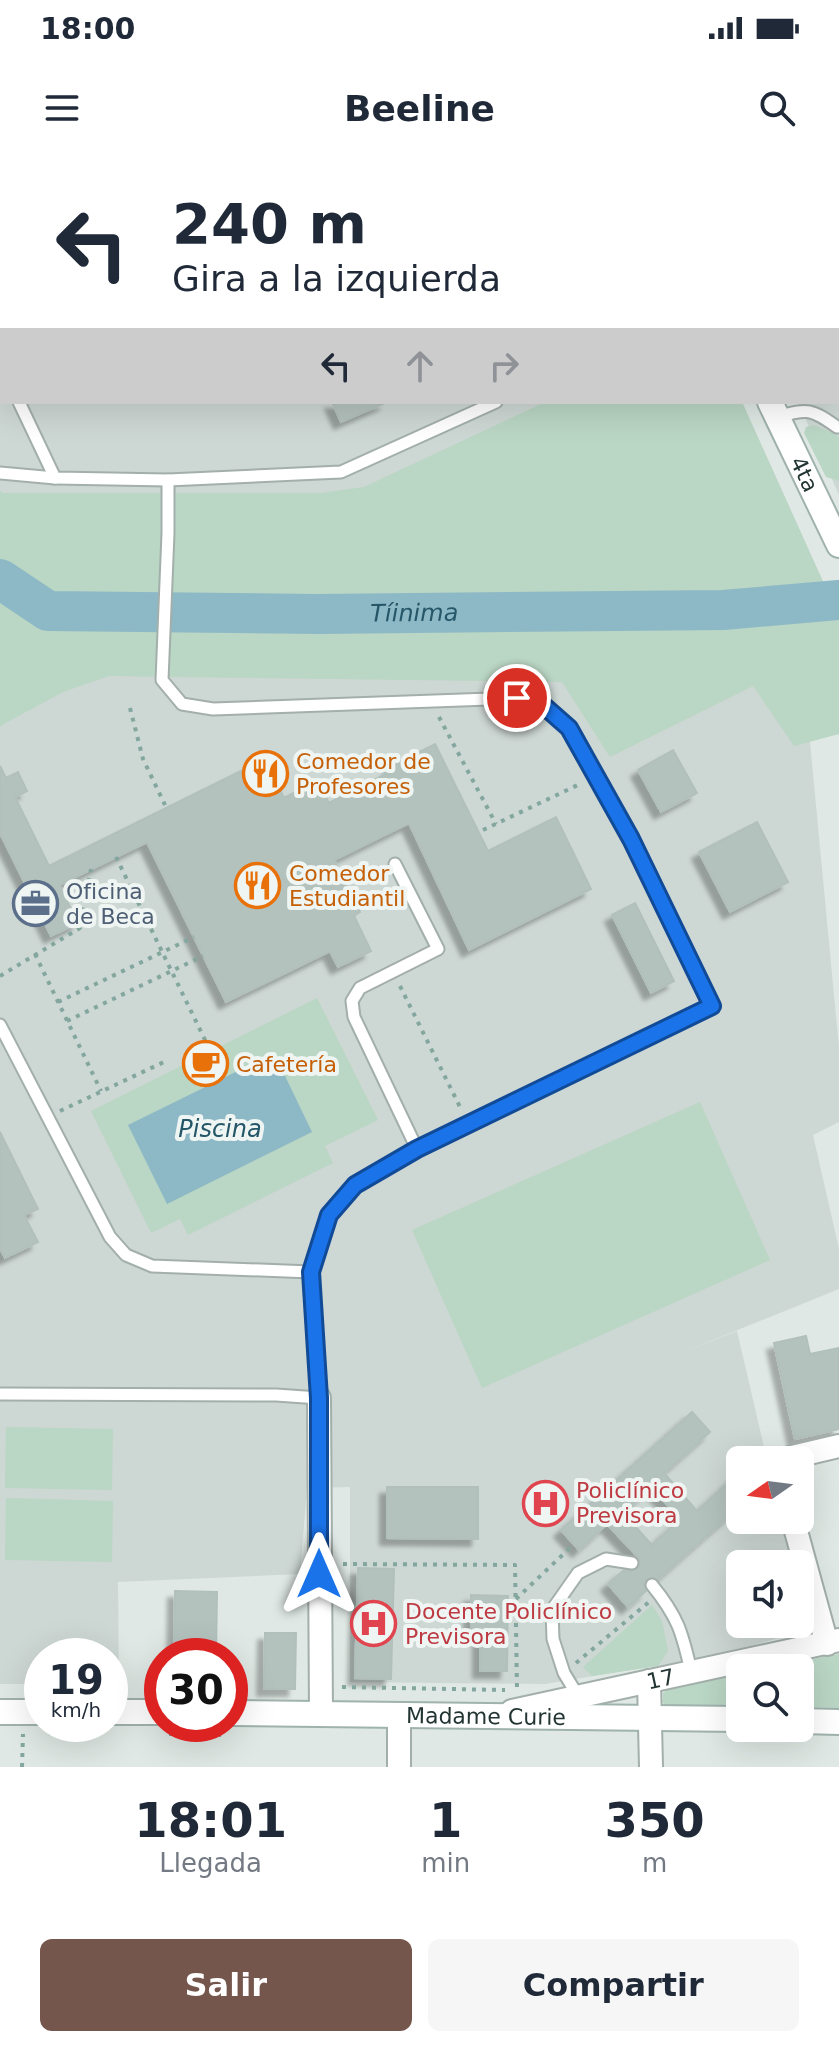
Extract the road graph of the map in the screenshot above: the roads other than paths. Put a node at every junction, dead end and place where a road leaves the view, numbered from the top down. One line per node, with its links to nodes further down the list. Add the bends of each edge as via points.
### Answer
1 (20, 404): 6 (lane)
2 (492, 404): 7 (lane, via 341,472)
3 (774, 409): 4 (lane, via 814,412); 8 (main road, 4ta)
4 (837, 427)
5 (0, 473): 6 (lane)
6 (55, 478): 7 (lane)
7 (168, 480): 12 (lane, via 162,680 182,704 213,709 517,698 544,706 569,728 596,776 712,1006)
8 (832, 513): 9 (main road, 4ta)
9 (839, 545)
10 (395, 864): 12 (lane, via 438,949 360,988 352,1001 354,1017)
11 (0, 1025): 13 (lane, via 110,1237 126,1255 152,1266)
12 (417, 1149): 13 (lane, via 355,1185 329,1215)
13 (311, 1272): 15 (lane)
14 (0, 1394): 15 (lane)
15 (319, 1398): 26 (street)
16 (839, 1446): 17 (street)
17 (814, 1452)
18 (798, 1534): 21 (street)
19 (632, 1563): 24 (lane, via 606,1559 578,1573 552,1610 553,1639)
20 (656, 1589): 22 (lane, via 679,1624)
21 (833, 1642): 22 (street, 17)
22 (691, 1671): 23 (street, 17)
23 (649, 1681): 24 (street, 17); 30 (street)
24 (578, 1696): 29 (street, 17)
25 (248, 1713): 26 (main road, Madame Curie)
26 (321, 1713): 28 (main road, Madame Curie)
27 (814, 1715): 32 (main road)
28 (399, 1716): 29 (main road, Madame Curie); 33 (street)
29 (484, 1717): 30 (main road, Madame Curie)
30 (651, 1717): 31 (main road, Madame Curie); 34 (street)
31 (726, 1719)
32 (839, 1722)
33 (399, 1767)
34 (651, 1767)

